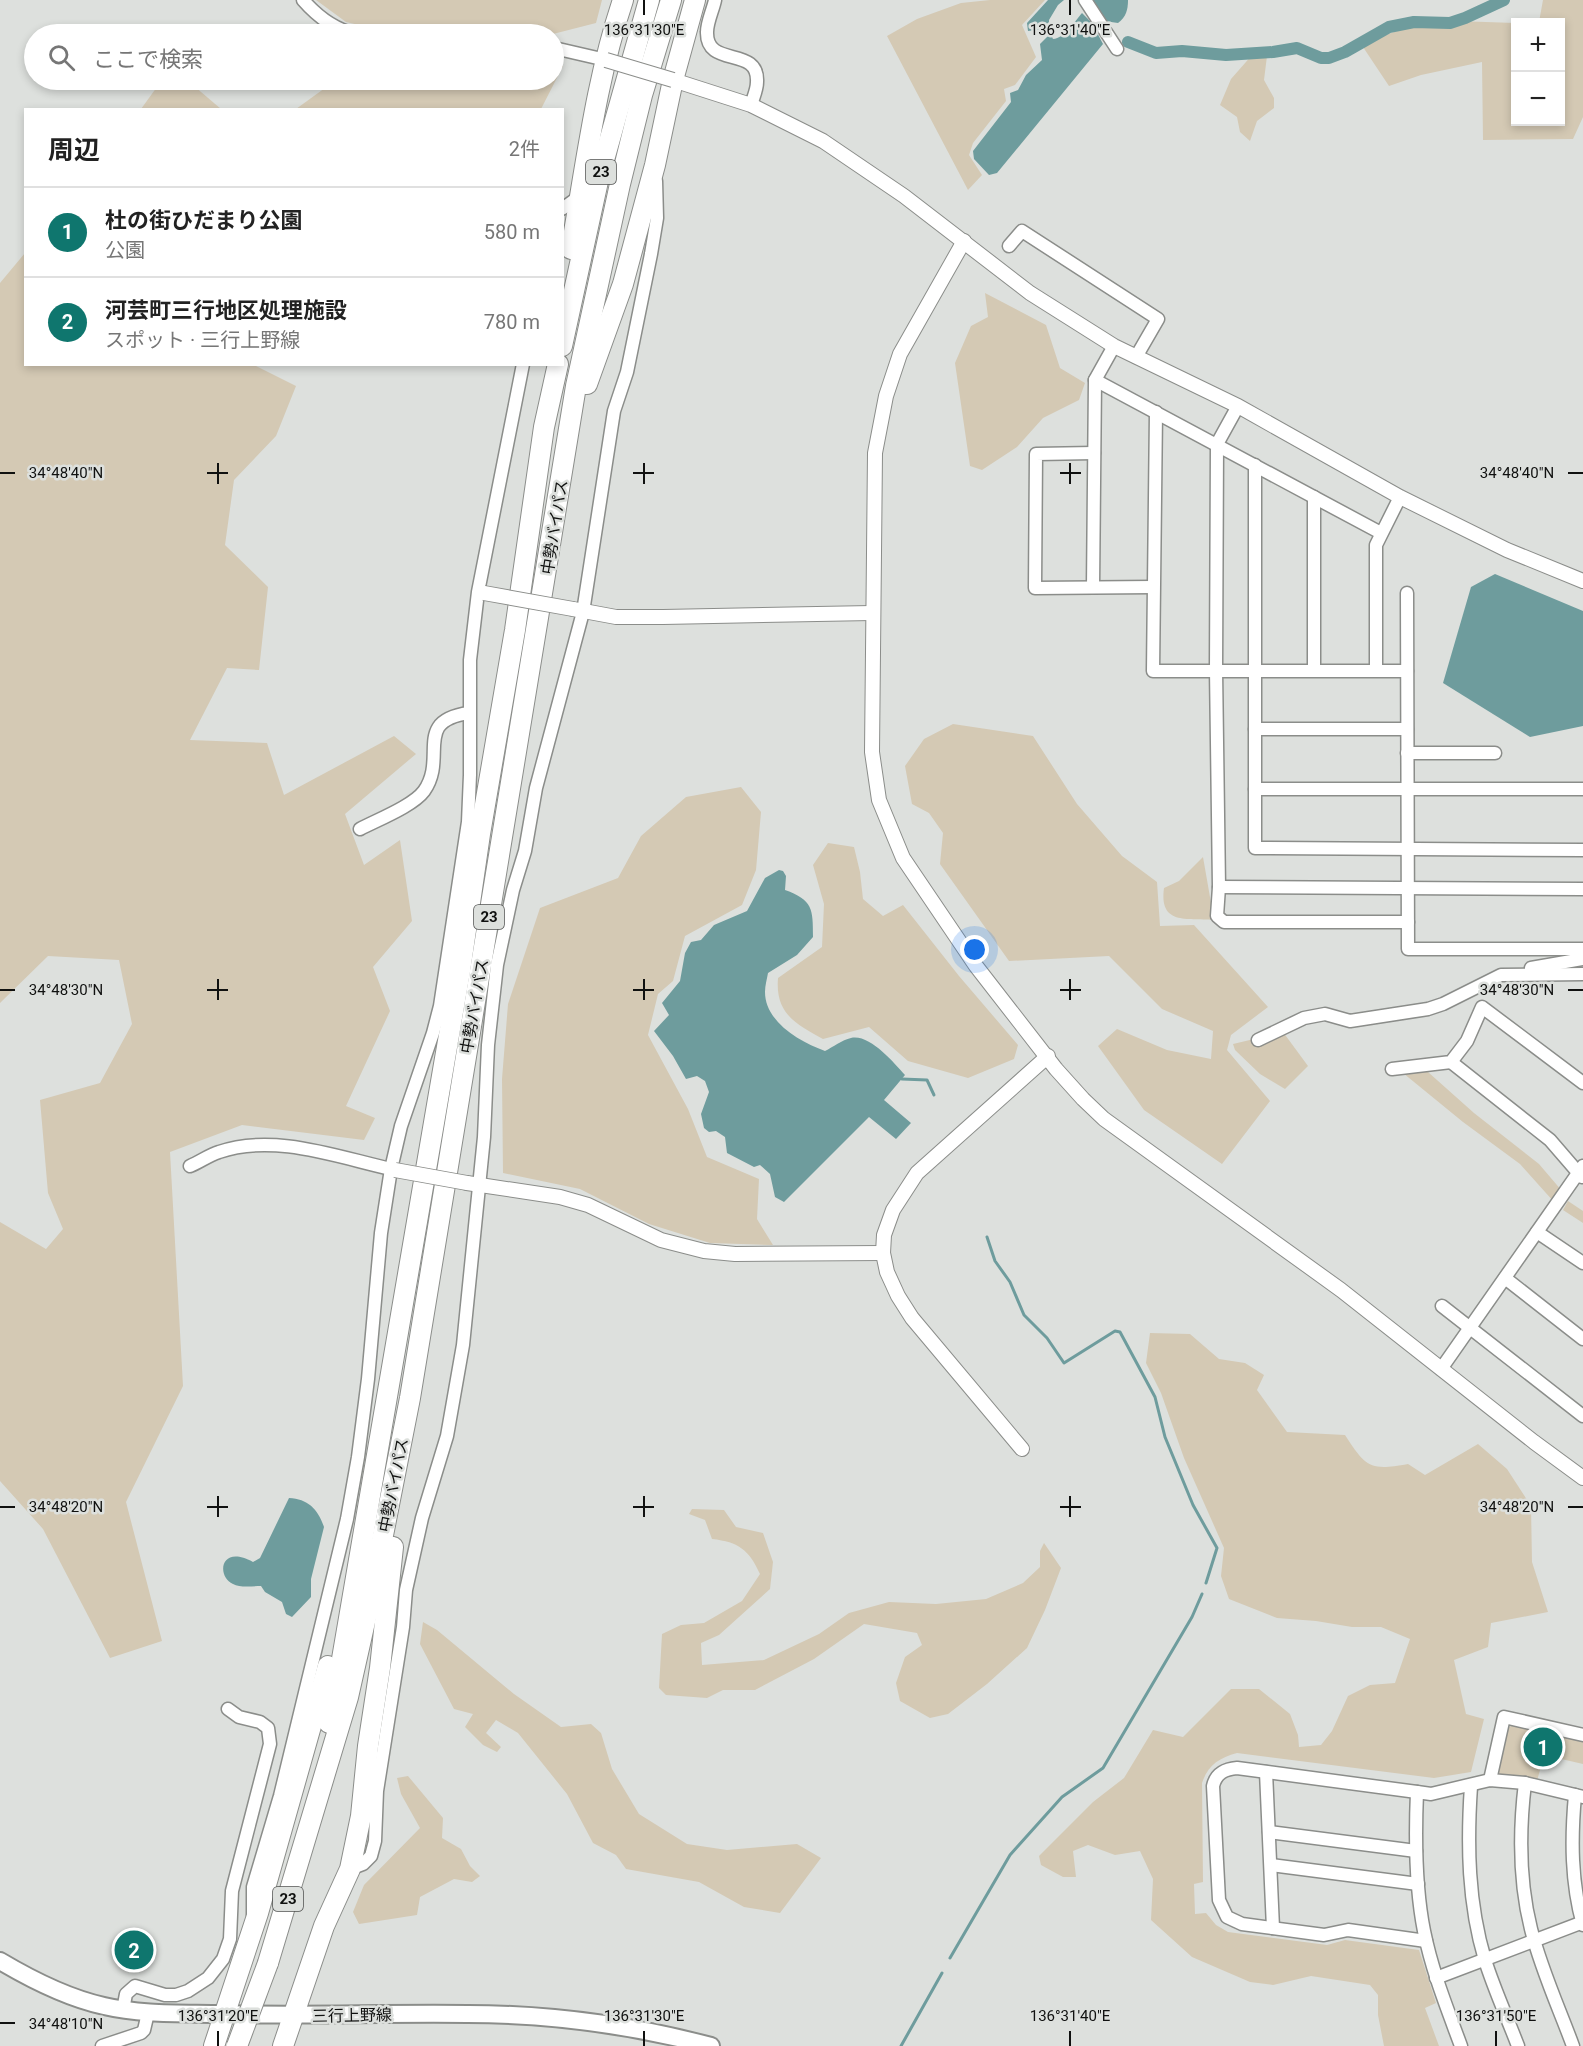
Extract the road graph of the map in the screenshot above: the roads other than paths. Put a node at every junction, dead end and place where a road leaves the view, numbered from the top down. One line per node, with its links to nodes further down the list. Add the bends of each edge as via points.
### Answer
1 (303, 0): 8 (street)
2 (623, 0): 11 (highway)
3 (648, 0): 20 (highway, 23, via 598,181)
4 (670, 0): 30 (highway, 中勢バイパス / 23, via 620,184)
5 (695, 0): 12 (highway)
6 (715, 0): 13 (street, via 708,39 718,53 744,59 754,70 757,82)
7 (1085, 0): 9 (street)
8 (330, 24)
9 (1116, 49)
10 (564, 50): 11 (street)
11 (606, 60): 12 (street, bridge); 15 (highway)
12 (673, 80): 13 (street); 14 (highway)
13 (751, 105): 17 (street, via 823,141)
14 (655, 165): 30 (highway, via 623,284); 42 (street, via 657,218 653,245 627,372 612,422)
15 (580, 196): 16 (street); 19 (highway)
16 (564, 208)
17 (964, 241): 21 (street, via 1030,293); 43 (street, via 900,354 886,396 876,453)
18 (1010, 246): 22 (street, via 1022,231 1158,319)
19 (564, 282)
20 (564, 337)
21 (1114, 345): 22 (street); 26 (street)
22 (1136, 357): 27 (street)
23 (523, 366): 41 (street)
24 (550, 366): 29 (highway)
25 (558, 366): 29 (highway, 中勢バイパス / 23)
26 (1095, 380): 28 (street); 32 (street)
27 (1238, 406): 31 (street); 35 (street)
28 (1156, 412): 31 (street); 39 (street)
29 (544, 427): 89 (highway, 中勢バイパス / 23, via 460,971)
30 (568, 440): 85 (highway, 中勢バイパス / 23)
31 (1218, 444): 33 (street); 45 (street)
32 (1094, 453): 38 (street); 38 (street, via 1036,454 1035,588)
33 (1255, 465): 34 (street); 46 (street)
34 (1314, 497): 36 (street); 44 (street)
35 (1400, 497): 36 (street); 37 (street, via 1507,550)
36 (1381, 533): 47 (street, via 1376,545)
37 (1583, 581)
38 (1093, 587): 39 (street)
39 (1153, 587): 45 (street, via 1153,671)
40 (1407, 592): 48 (street)
41 (481, 593): 42 (street, bridge); 49 (street, via 470,660)
42 (578, 610): 43 (street, via 663,618); 76 (street, via 497,965 484,1137)
43 (872, 613): 69 (street, via 872,752 886,821 903,858 976,966)
44 (1314, 669): 46 (street); 47 (street)
45 (1216, 670): 46 (street); 60 (street)
46 (1255, 670): 50 (street)
47 (1376, 670): 48 (street)
48 (1407, 671): 51 (street)
49 (469, 713): 57 (street, via 442,722 434,735 433,773 423,793); 74 (street, via 468,822 440,1006 401,1126)
50 (1255, 729): 51 (street); 54 (street)
51 (1407, 729): 52 (street)
52 (1407, 753): 53 (street); 56 (street)
53 (1496, 753)
54 (1255, 789): 56 (street); 58 (street, via 1255,848)
55 (1583, 789): 56 (street)
56 (1408, 790): 58 (street)
57 (360, 829)
58 (1407, 848): 59 (street); 61 (street)
59 (1583, 850)
60 (1219, 887): 61 (street); 63 (street, via 1217,916 1224,922)
61 (1408, 887): 62 (street); 63 (street)
62 (1583, 889)
63 (1408, 922): 64 (street, via 1408,949)
64 (1583, 949)
65 (1583, 959): 67 (street)
66 (1583, 974): 67 (street)
67 (1502, 975): 68 (street, via 1428,1010 1350,1021 1325,1014 1304,1018)
68 (1258, 1040)
69 (1048, 1056): 78 (street, via 917,1173 893,1210 884,1235); 84 (street, via 1104,1119 1341,1290)
70 (1451, 1062): 71 (street); 72 (street, via 1467,1041 1482,1007); 75 (street, via 1550,1140)
71 (1392, 1069)
72 (1583, 1083)
73 (190, 1166): 74 (street, via 231,1149 291,1146)
74 (393, 1170): 76 (street, bridge); 105 (street, via 381,1233 365,1401 347,1519 280,1796 253,1887)
75 (1581, 1173): 77 (street)
76 (473, 1184): 78 (street, via 588,1205 661,1240 704,1251); 102 (street, via 463,1345 447,1436 422,1518 406,1590 377,1791 375,1841 371,1856)
77 (1537, 1232): 79 (street); 80 (street)
78 (883, 1253): 87 (street, via 887,1272 912,1318)
79 (1583, 1263)
80 (1505, 1278): 82 (street); 83 (street)
81 (1442, 1306): 82 (street)
82 (1470, 1328): 84 (street); 86 (street)
83 (1583, 1339)
84 (1441, 1369): 88 (street)
85 (410, 1398): 99 (highway, 中勢バイパス / 23, via 348,1697); 102 (highway, via 380,1668 361,1816)
86 (1583, 1416)
87 (1022, 1449)
88 (1583, 1478)
89 (365, 1517): 99 (highway, 中勢バイパス / 23); 105 (highway, via 331,1655)
90 (228, 1708): 112 (street, via 239,1717 268,1728 270,1744 232,1891 232,1918 223,1959 208,1978 176,1995 135,1986 126,1994)
91 (1583, 1735): 93 (street, via 1504,1717)
92 (1266, 1772): 96 (street); 98 (street); 106 (street, via 1224,1770 1214,1781 1214,1809 1222,1910 1233,1921)
93 (1490, 1780): 94 (street); 95 (street)
94 (1525, 1783): 97 (street); 107 (street, via 1521,1866)
95 (1471, 1786): 96 (street, via 1431,1794); 109 (street, via 1470,1879)
96 (1417, 1792): 100 (street)
97 (1579, 1796): 104 (street, via 1572,1850)
98 (1269, 1832): 100 (street); 101 (street)
99 (307, 1834): 118 (highway, 中勢バイパス / 23, bridge, via 268,1963)
100 (1416, 1851): 103 (street)
101 (1271, 1865): 103 (street); 106 (street)
102 (350, 1869): 115 (highway, via 324,1926)
103 (1418, 1884): 108 (street)
104 (1583, 1923): 107 (street)
105 (254, 1925): 114 (highway)
106 (1273, 1928): 108 (street, via 1323,1935 1348,1930)
107 (1534, 1940): 109 (street); 123 (street)
108 (1426, 1941): 111 (street)
109 (1485, 1959): 111 (street); 122 (street)
110 (0, 1961): 112 (main road, 三行上野線, via 46,1986)
111 (1436, 1978): 121 (street)
112 (123, 2010): 113 (main road, 三行上野線)
113 (148, 2013): 114 (main road, 三行上野線); 116 (street, via 141,2033)
114 (225, 2014): 115 (main road, 三行上野線); 117 (highway)
115 (292, 2016): 119 (highway); 120 (main road, 三行上野線, via 467,2014 560,2018 665,2034)
116 (102, 2046)
117 (214, 2046)
118 (237, 2046)
119 (283, 2046)
120 (711, 2046)
121 (1461, 2046)
122 (1518, 2046)
123 (1573, 2046)

